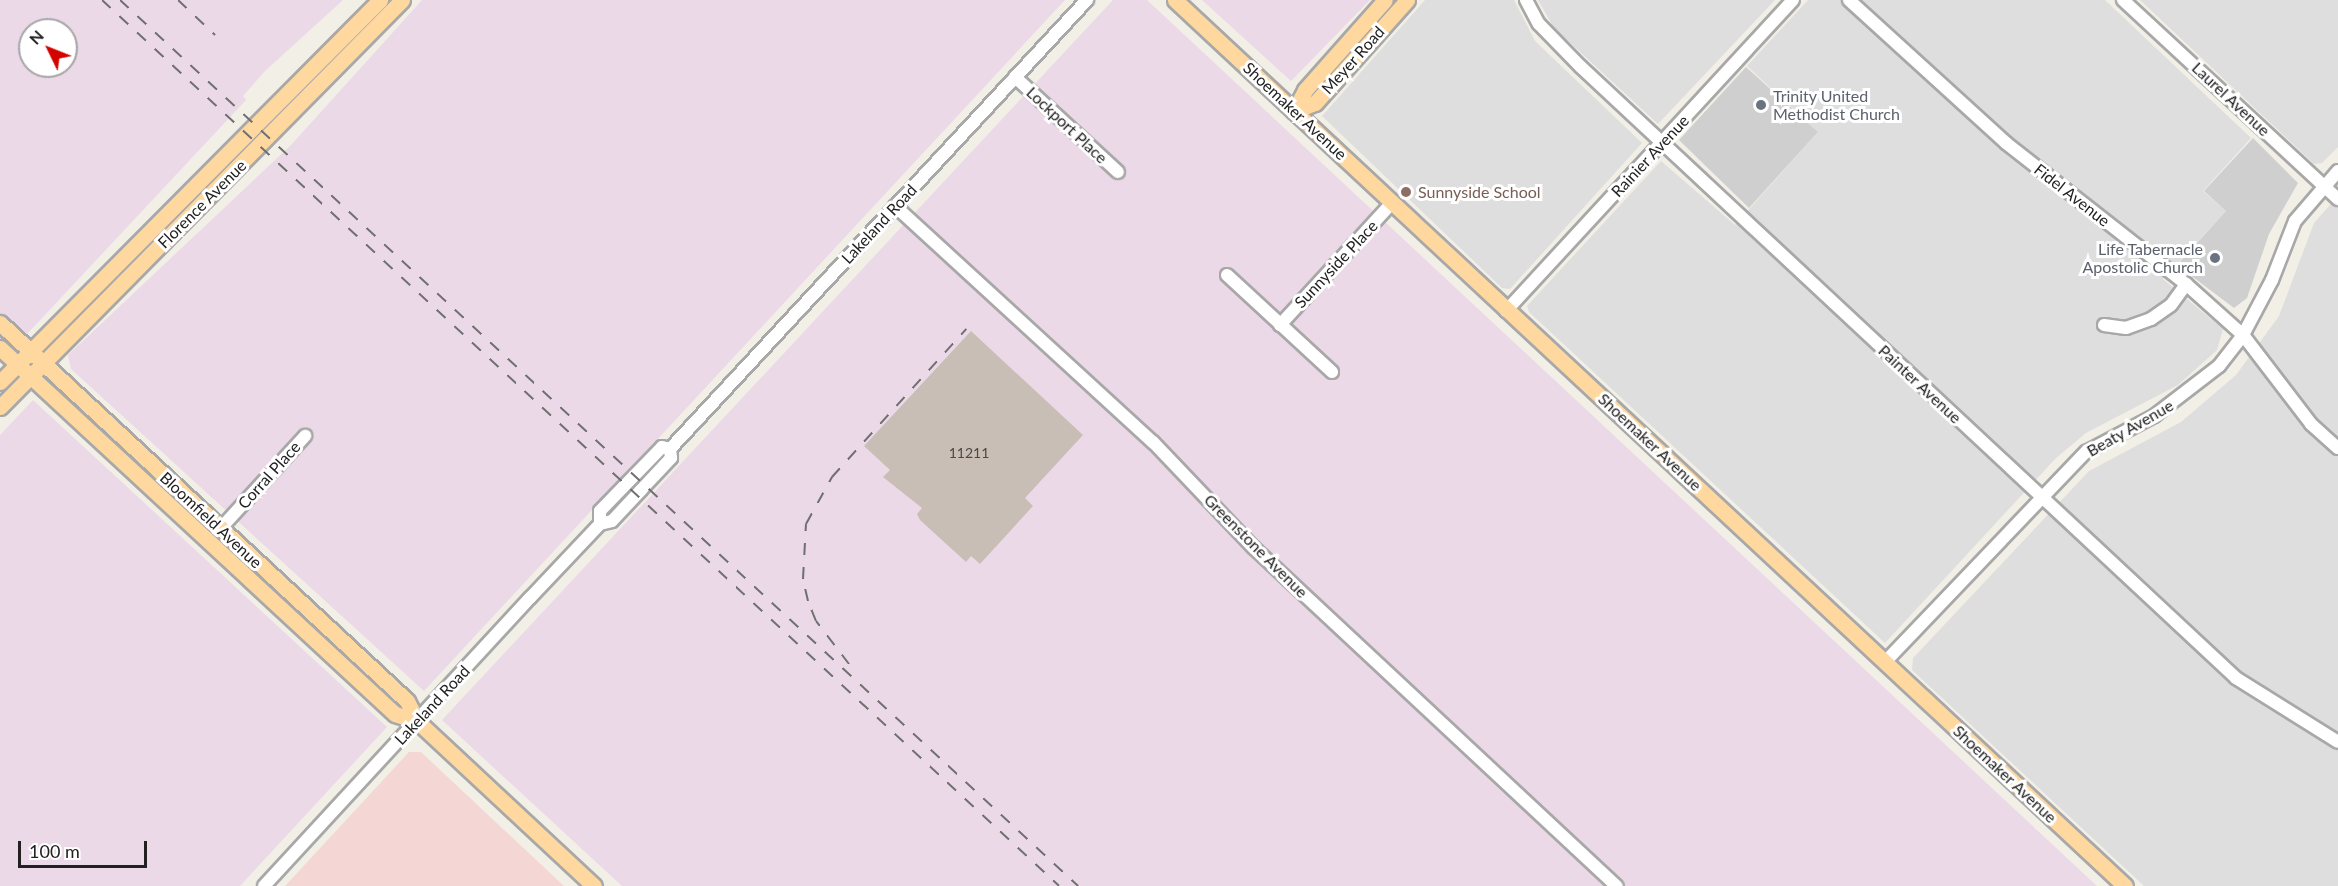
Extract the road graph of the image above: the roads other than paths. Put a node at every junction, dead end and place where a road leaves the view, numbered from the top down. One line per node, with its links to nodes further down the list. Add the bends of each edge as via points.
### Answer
1 (380, 0): 28 (main road, Florence Avenue)
2 (402, 0): 29 (main road, Florence Avenue)
3 (1087, 0): 11 (street, Lakeland Road)
4 (1175, 0): 12 (main road, Shoemaker Avenue)
5 (1385, 0): 12 (main road, Meyer Road, via 1305,90)
6 (1407, 0): 12 (main road, Meyer Road, via 1315,103)
7 (1526, 0): 13 (street, Painter Avenue, via 1547,34)
8 (1793, 0): 13 (street, Rainier Avenue)
9 (1849, 0): 21 (street, Fidel Avenue, via 2006,143)
10 (2123, 0): 16 (street, Laurel Avenue)
11 (1015, 77): 15 (street, Lockport Place); 19 (street, Lakeland Road)
12 (1294, 111): 18 (main road, Shoemaker Avenue)
13 (1663, 143): 22 (street, Rainier Avenue); 37 (street, Painter Avenue)
14 (2338, 171): 16 (street, Beaty Avenue)
15 (1118, 172)
16 (2323, 187): 17 (street, Laurel Avenue); 26 (street, Beaty Avenue, via 2286,235 2272,280)
17 (2338, 199)
18 (1391, 204): 22 (main road, Shoemaker Avenue); 24 (street, Sunnyside Place)
19 (896, 206): 41 (street, Lakeland Road, via 670,449 662,447 600,511 600,524); 45 (street, Greenstone Avenue, via 1153,442 1254,548)
20 (1227, 275): 24 (street)
21 (2186, 284): 25 (street, via 2170,305 2151,319 2126,328); 26 (street, Fidel Avenue)
22 (1506, 311): 40 (main road, Shoemaker Avenue)
23 (0, 323): 28 (main road, Bloomfield Avenue)
24 (1280, 325): 31 (street)
25 (2104, 325)
26 (2243, 335): 36 (street, Fidel Avenue, via 2311,424); 37 (street, Beaty Avenue, via 2191,392 2086,452)
27 (0, 348): 30 (main road, Bloomfield Avenue)
28 (31, 351): 29 (main road, Bloomfield Avenue); 30 (main road, Florence Avenue)
29 (43, 362): 32 (main road, Florence Avenue); 38 (main road, Bloomfield Avenue)
30 (18, 365): 32 (main road, Bloomfield Avenue); 33 (main road, Florence Avenue)
31 (1332, 372)
32 (30, 376): 34 (main road, Florence Avenue); 39 (main road, Bloomfield Avenue)
33 (0, 382)
34 (0, 406)
35 (305, 436): 38 (street, Corral Place)
36 (2338, 448)
37 (2040, 496): 40 (street, Beaty Avenue); 42 (street, Painter Avenue, via 2236,678)
38 (221, 528): 39 (main road, Corral Place); 41 (main road, Bloomfield Avenue, via 407,701)
39 (208, 542): 41 (main road, Bloomfield Avenue, via 395,714)
40 (1885, 662): 46 (main road, Shoemaker Avenue)
41 (417, 721): 43 (street, Lakeland Road); 44 (main road, Bloomfield Avenue)
42 (2338, 742)
43 (264, 886)
44 (594, 886)
45 (1617, 886)
46 (2125, 886)

